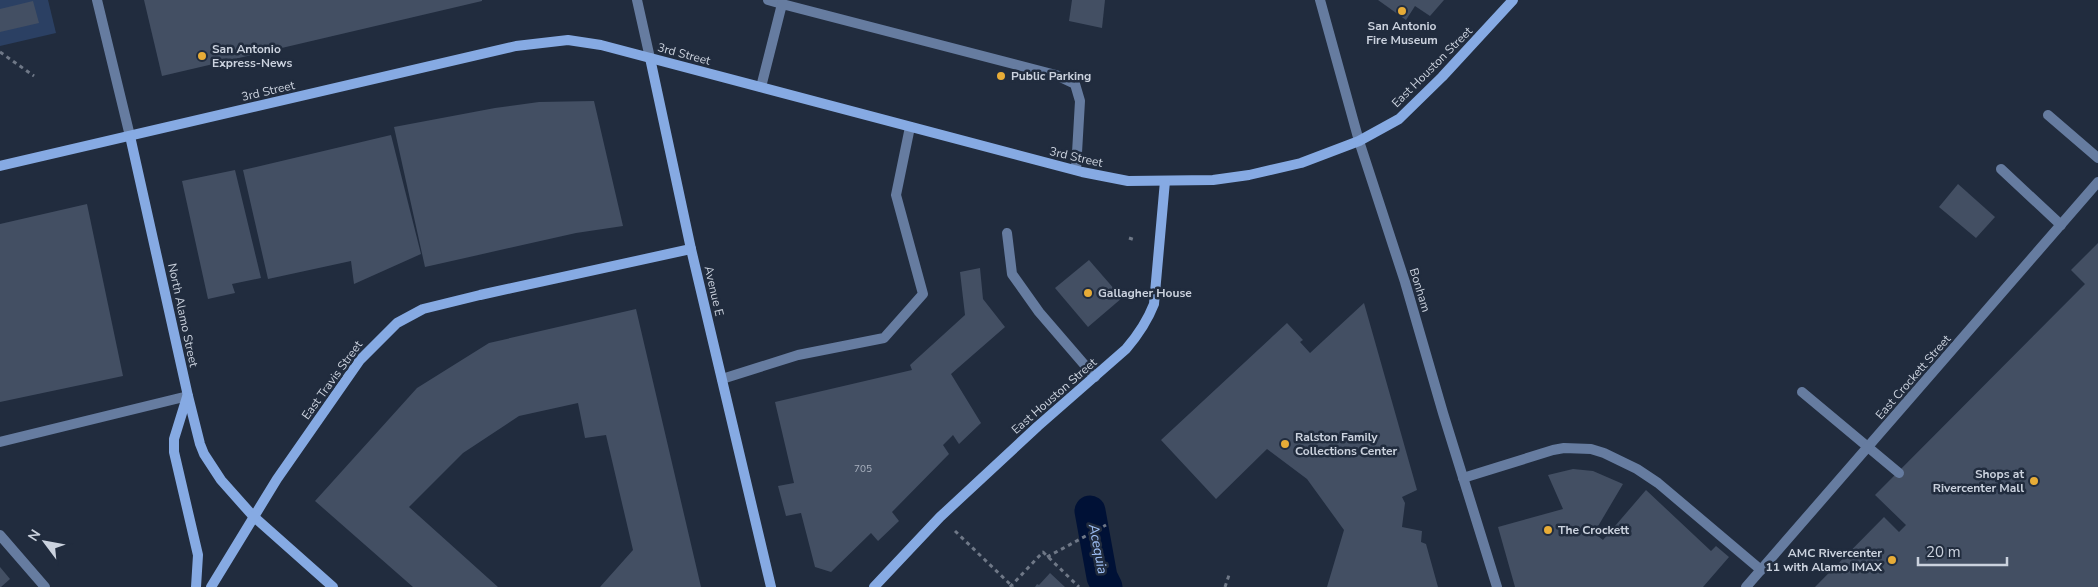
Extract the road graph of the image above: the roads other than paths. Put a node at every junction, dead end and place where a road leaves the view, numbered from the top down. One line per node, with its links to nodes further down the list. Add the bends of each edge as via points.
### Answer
1 (97, 0): 11 (street, North Alamo Street)
2 (637, 0): 7 (street, Avenue E)
3 (768, 0): 6 (street)
4 (1320, 0): 12 (street, Bonham)
5 (1513, 0): 12 (main road, East Houston Street, via 1442,77 1398,118)
6 (782, 4): 8 (street); 16 (street, via 1056,75 1075,84 1080,101)
7 (650, 58): 8 (main road, 3rd Street); 11 (main road, 3rd Street, via 568,40 516,46); 21 (main road, Avenue E)
8 (761, 87): 10 (main road, 3rd Street)
9 (2048, 114): 13 (street)
10 (910, 127): 16 (main road, 3rd Street); 23 (street, via 896,195 923,294 884,338 798,355)
11 (130, 136): 14 (main road, 3rd Street); 25 (main road, North Alamo Street)
12 (1359, 141): 17 (main road, 3rd Street, via 1302,163 1249,175); 29 (street, Bonham)
13 (2098, 158)
14 (0, 166)
15 (2001, 169): 19 (street)
16 (1076, 170): 17 (main road, 3rd Street, via 1128,181)
17 (1164, 181): 22 (main road, East Houston Street, via 1154,304 1132,342)
18 (2098, 182): 19 (street, East Crockett Street)
19 (2061, 225): 27 (street, East Crockett Street)
20 (1007, 233): 22 (street, via 1012,274 1039,312)
21 (691, 249): 23 (main road, Avenue E); 30 (main road, East Travis Street, via 480,294 423,310 397,323 360,360)
22 (1095, 377): 38 (main road, East Houston Street, via 940,517)
23 (722, 379): 37 (main road, Avenue E)
24 (1802, 392): 27 (street)
25 (188, 396): 26 (street); 30 (main road, North Alamo Street, via 204,454); 34 (main road, via 174,438 174,452 198,555)
26 (0, 442)
27 (1868, 448): 28 (street); 32 (street, East Crockett Street)
28 (1899, 473)
29 (1463, 478): 32 (street, via 1553,450 1591,449 1619,460 1658,483); 39 (street, Bonham)
30 (253, 516): 35 (main road, East Travis Street); 36 (main road, North Alamo Street)
31 (0, 536): 33 (street)
32 (1761, 570): 40 (street, East Crockett Street)
33 (45, 587)
34 (196, 587)
35 (211, 587)
36 (333, 587)
37 (771, 587)
38 (874, 587)
39 (1497, 587)
40 (1746, 587)

